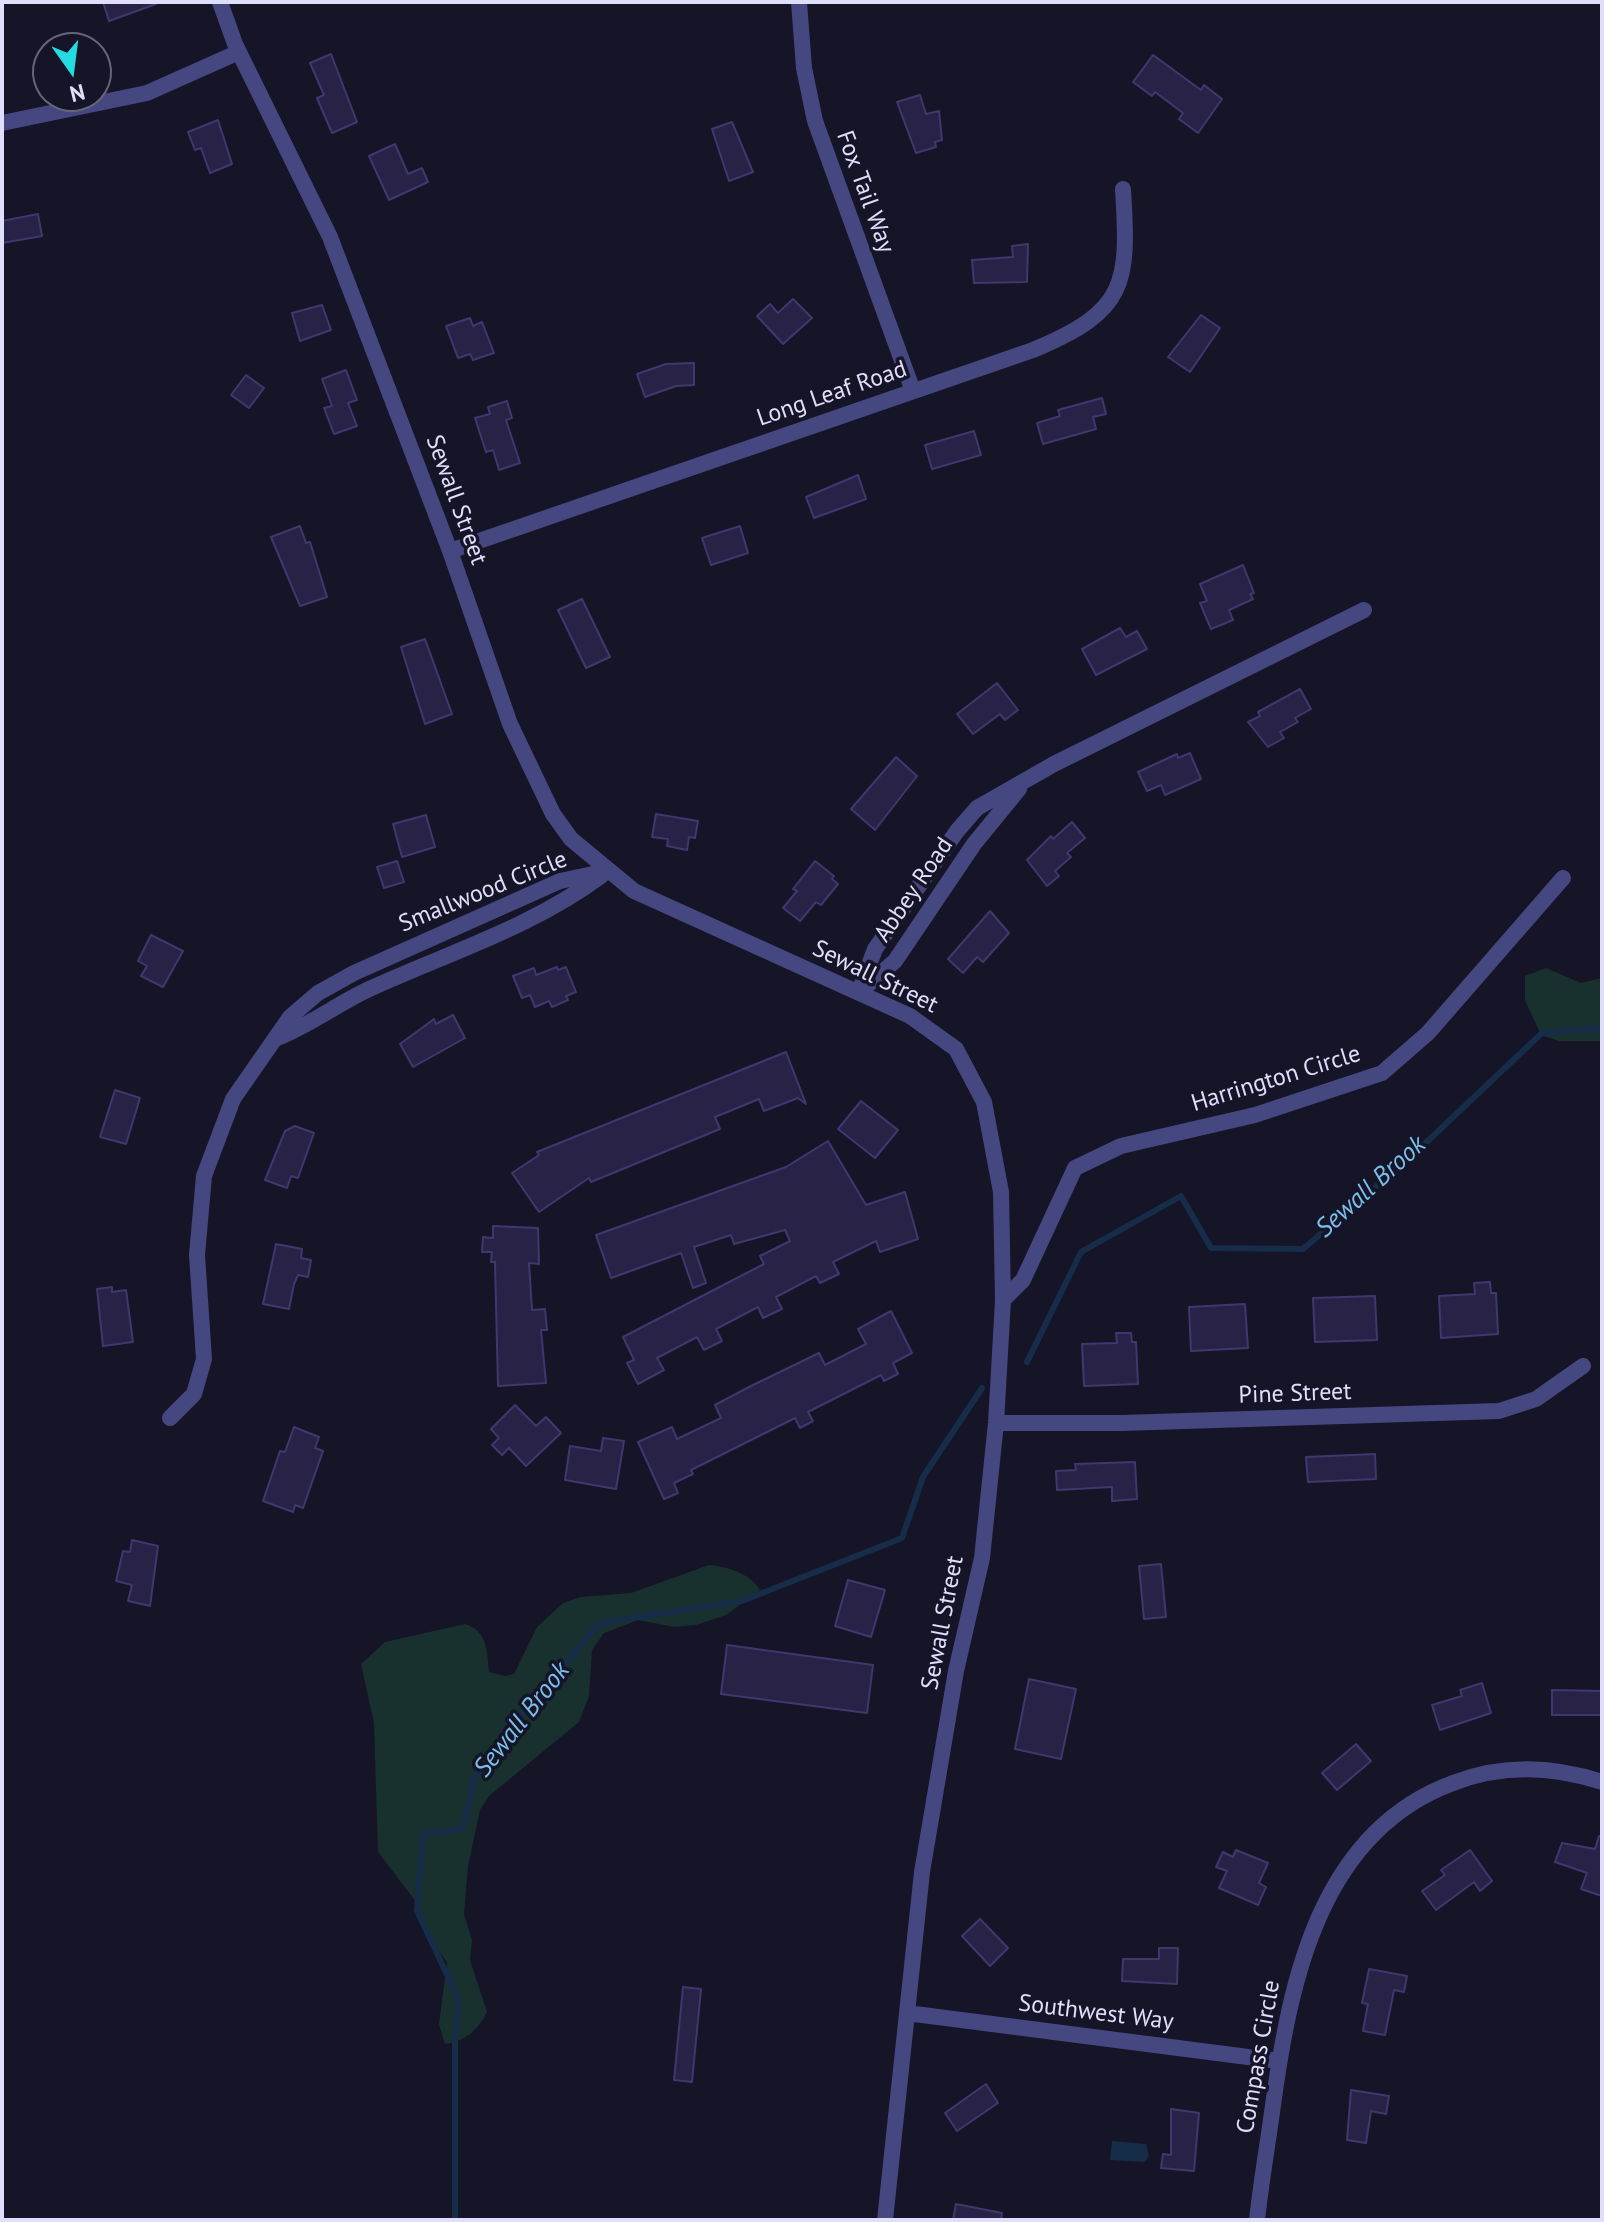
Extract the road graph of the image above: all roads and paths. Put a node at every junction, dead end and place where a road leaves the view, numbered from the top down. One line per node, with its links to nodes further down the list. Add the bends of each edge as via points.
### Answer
1 (220, 2): 3 (street, Sewall Street)
2 (799, 2): 6 (street, Fox Tail Way, via 815,121)
3 (239, 52): 4 (street, via 147,93); 7 (street, Sewall Street, via 330,237)
4 (2, 123)
5 (1123, 189): 6 (street, Long Leaf Road, via 1125,267 1116,293 1098,314 1078,330 1033,350)
6 (913, 391): 7 (street, Long Leaf Road)
7 (450, 551): 10 (street, Sewall Street, via 529,768 571,839)
8 (1364, 610): 9 (street, Abbey Road)
9 (1029, 779): 12 (street, Abbey Road, via 988,825 895,961); 12 (street, Abbey Road, via 977,808 957,831 875,949)
10 (607, 871): 12 (street, Sewall Street, via 684,917); 15 (street, Smallwood Circle, via 569,899 364,992 275,1039 233,1099 204,1176 197,1255 204,1359 194,1394)
11 (1563, 878): 13 (street, Harrington Circle, via 1428,1033 1382,1073 1255,1115 1121,1146 1075,1168 1023,1280)
12 (859, 992): 13 (street, Sewall Street, via 943,1037 972,1073 984,1102 1001,1190)
13 (1003, 1300): 16 (street, Sewall Street)
14 (1583, 1366): 16 (street, Pine Street, via 1536,1399 1499,1411)
15 (170, 1418)
16 (996, 1423): 18 (street, Sewall Street, via 982,1558 956,1671 922,1872)
17 (1602, 1782): 19 (street, Compass Circle, via 1555,1770 1497,1771 1443,1786 1396,1814 1340,1877 1314,1927 1293,1986)
18 (907, 2013): 19 (street, Southwest Way); 20 (street, Sewall Street)
19 (1279, 2061): 21 (street, Compass Circle)
20 (885, 2220)
21 (1257, 2220)

